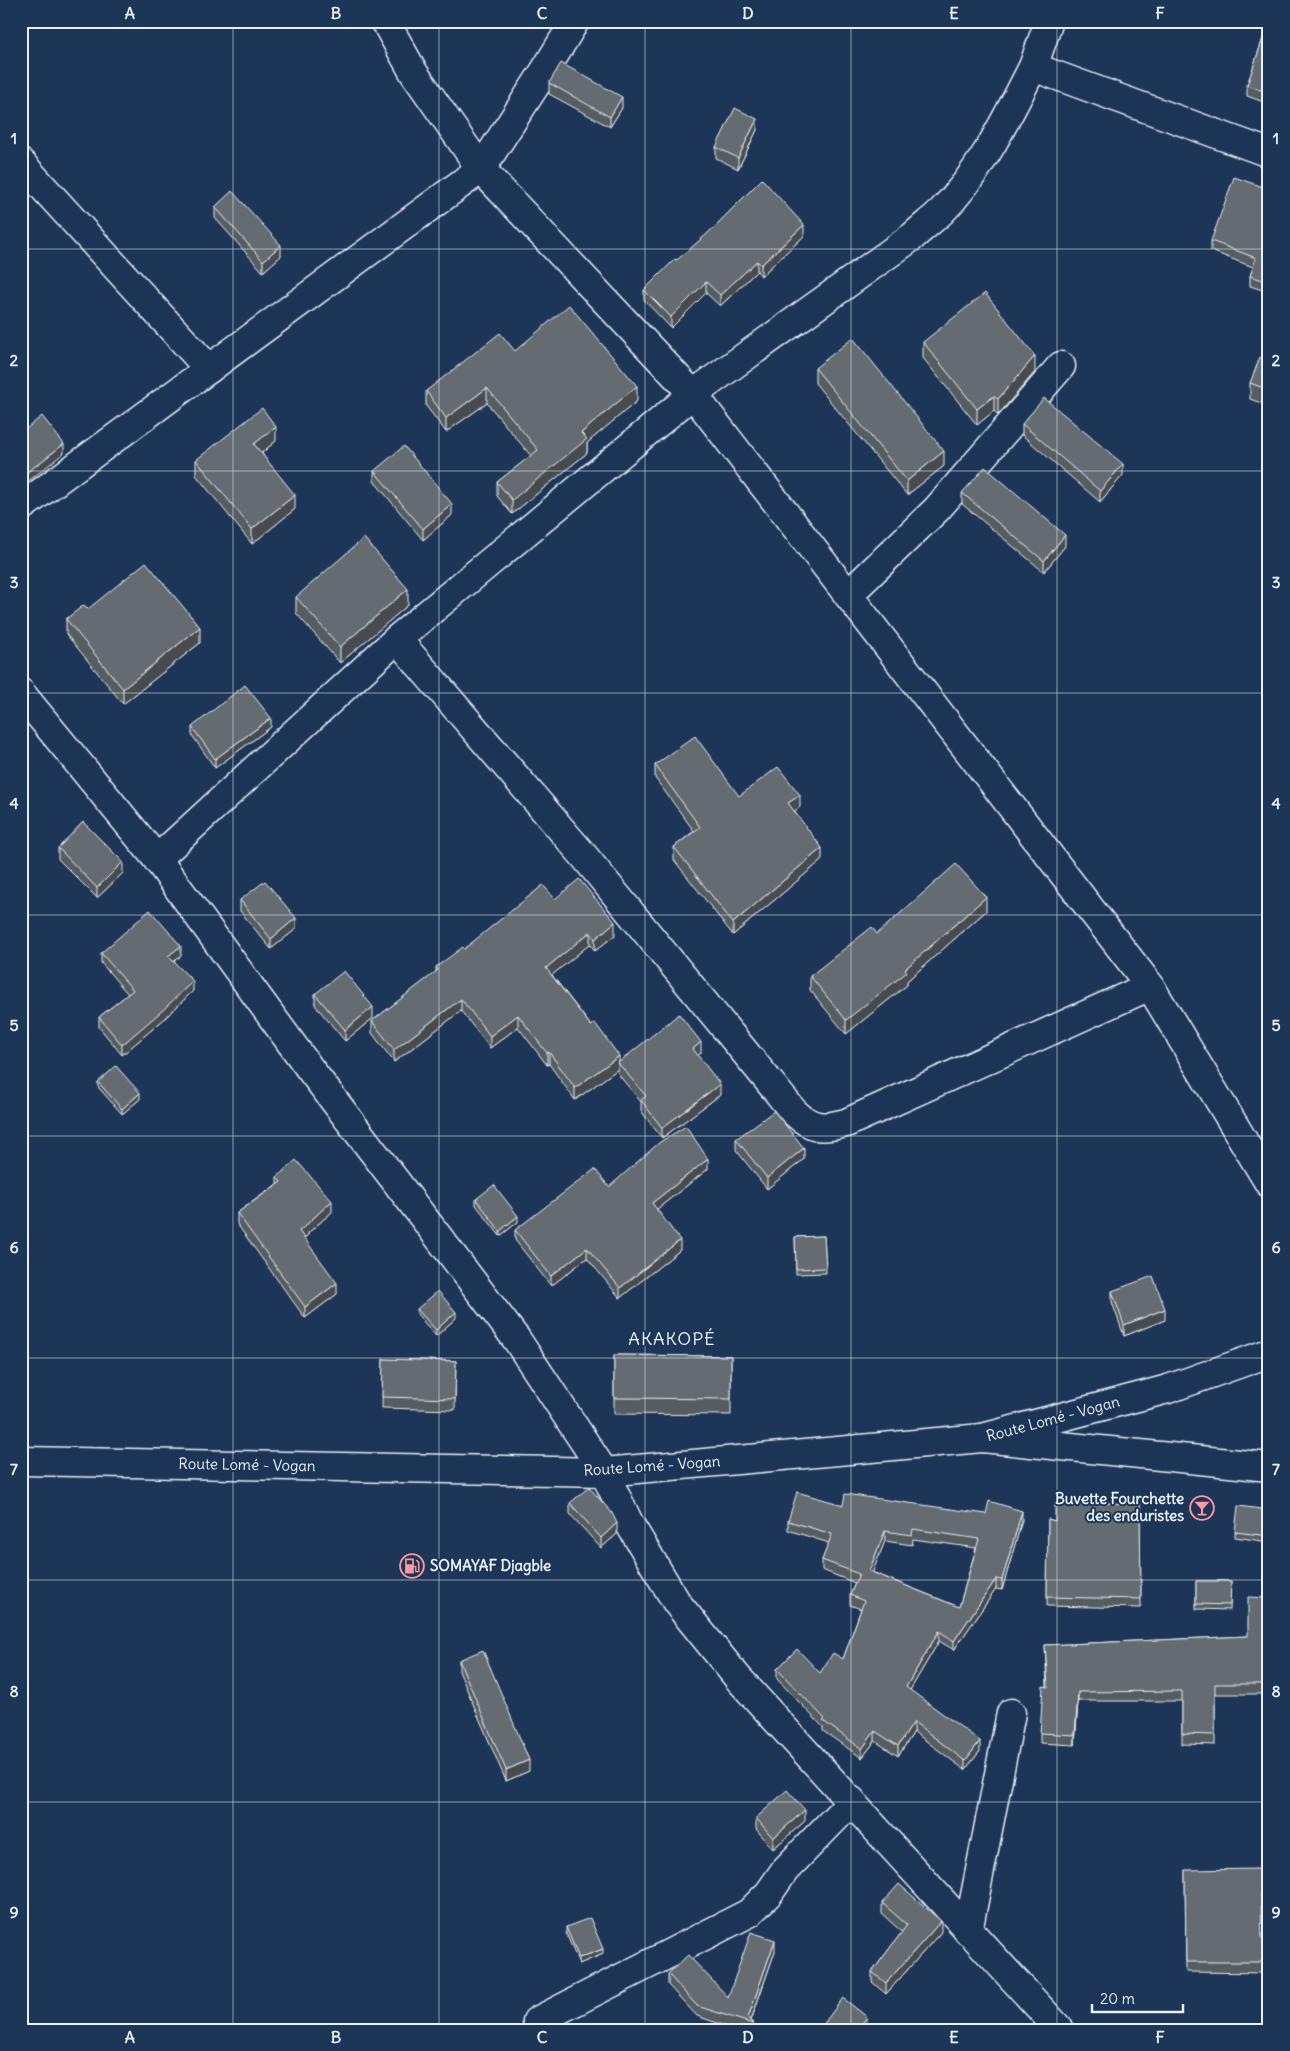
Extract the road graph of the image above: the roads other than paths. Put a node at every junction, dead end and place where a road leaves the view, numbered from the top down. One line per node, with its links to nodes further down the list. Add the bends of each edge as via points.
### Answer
1 (385, 21): 7 (street, via 414,73)
2 (575, 21): 7 (street)
3 (1049, 21): 4 (street)
4 (1033, 67): 5 (street); 10 (street, via 1000,131 942,211 912,237)
5 (1269, 153)
6 (21, 163): 9 (street)
7 (481, 170): 9 (street); 10 (street)
8 (1061, 366): 12 (street, via 937,509)
9 (208, 369): 11 (street)
10 (693, 394): 12 (street); 13 (street)
11 (21, 507)
12 (848, 595): 16 (street)
13 (397, 638): 15 (street); 16 (street, via 584,856 804,1122 820,1127 846,1123)
14 (21, 693): 15 (street)
15 (158, 859): 22 (street, via 316,1076 518,1340)
16 (1150, 986): 17 (street)
17 (1269, 1183)
18 (1269, 1353): 19 (street, Route Lomé - Vogan, via 1168,1389)
19 (982, 1438): 21 (street); 22 (street, Route Lomé - Vogan)
20 (21, 1461): 22 (street, Route Lomé - Vogan)
21 (1269, 1467)
22 (604, 1472): 24 (street, via 677,1603 738,1678)
23 (1011, 1713): 25 (street)
24 (852, 1801): 25 (street); 26 (street, via 785,1870 749,1913)
25 (968, 1930): 27 (street)
26 (537, 2020)
27 (1060, 2030)

